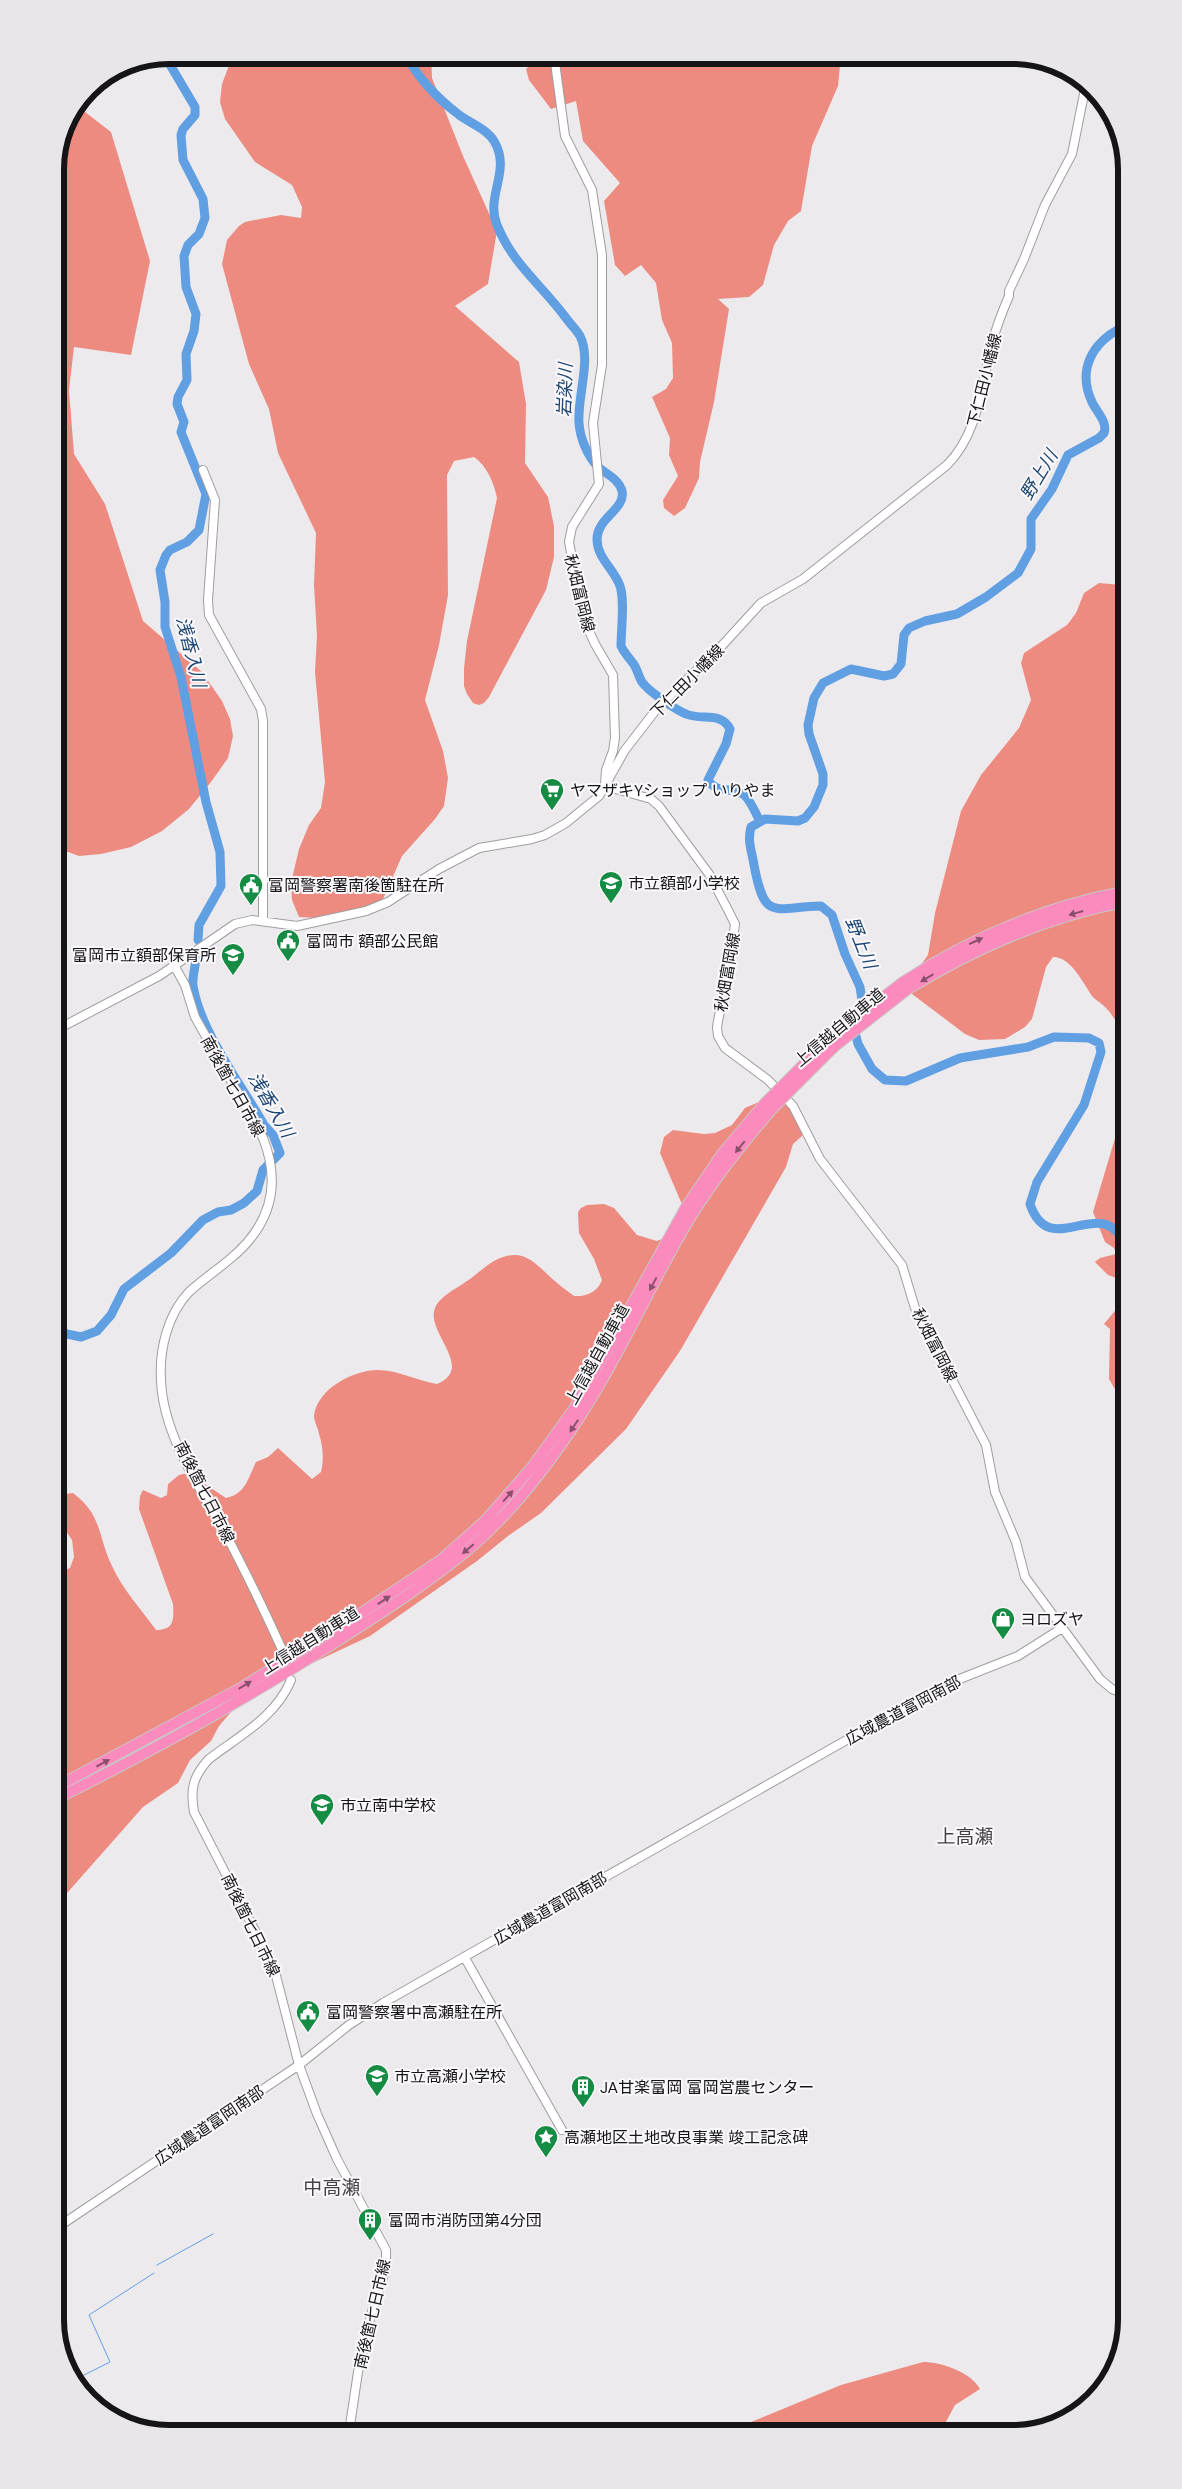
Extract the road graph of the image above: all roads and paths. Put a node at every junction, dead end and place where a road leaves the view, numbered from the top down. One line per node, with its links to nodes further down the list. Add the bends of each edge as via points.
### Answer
1 (555, 64): 4 (main road, 秋畑富岡線, via 566,136 592,190 602,255 602,365 593,424 599,484 572,527 569,542 584,620 594,644 613,674 615,738)
2 (1084, 93): 4 (main road, 下仁田小幡線, via 1072,154 1045,205 1009,291 993,340 971,431 963,446 947,465 803,579 761,602 718,650 659,706 625,750)
3 (203, 470): 7 (main road, via 214,500 209,615 261,709 263,721)
4 (605, 786): 7 (main road, 下仁田小幡線, via 590,806 545,835 479,848 376,908 297,926); 12 (main road, 秋畑富岡線, via 651,799 660,806 709,874 735,924 717,1027 720,1042 768,1080 793,1106 820,1159 902,1265 915,1308 986,1444 995,1492 1016,1542 1025,1577)
5 (1118, 893): 9 (highway, 上信越自動車道, one-way to 5, via 970,943 1022,921)
6 (1118, 903): 9 (highway, 上信越自動車道, one-way to 9, via 1076,912 1024,930)
7 (263, 921): 8 (main road, 下仁田小幡線, via 234,924)
8 (174, 965): 10 (main road, 下仁田小幡線, via 144,985); 13 (main road, 南後箇七日市線, via 185,985 195,1017 257,1126 269,1158 271,1197 257,1229 236,1254 189,1292 174,1313 164,1343 161,1379 169,1418 192,1475 233,1547)
9 (906, 986): 11 (highway, 上信越自動車道, bridge, via 828,1040)
10 (64, 1026)
11 (768, 1107): 16 (highway, 上信越自動車道, one-way to 11, via 231,1693 338,1629 441,1560 486,1520 533,1466 569,1416 686,1206 722,1154); 17 (highway, 上信越自動車道, one-way to 17, via 694,1212 577,1421 540,1472 493,1526 419,1587 299,1665)
12 (1062, 1628): 15 (main road, 秋畑富岡線, via 1100,1679); 18 (main road, 広域農道富岡南部, via 1018,1656 917,1700)
13 (284, 1654)
14 (291, 1680): 19 (main road, 南後箇七日市線, via 277,1705 209,1759 195,1775 192,1786 194,1812 274,1968)
15 (1118, 1691)
16 (64, 1783)
17 (64, 1795)
18 (464, 1958): 19 (main road, 広域農道富岡南部, via 363,2016); 20 (main road)
19 (300, 2065): 21 (main road, 広域農道富岡南部); 22 (main road, 南後箇七日市線, via 337,2159 386,2255 358,2372)
20 (562, 2130)
21 (64, 2223)
22 (350, 2425)

